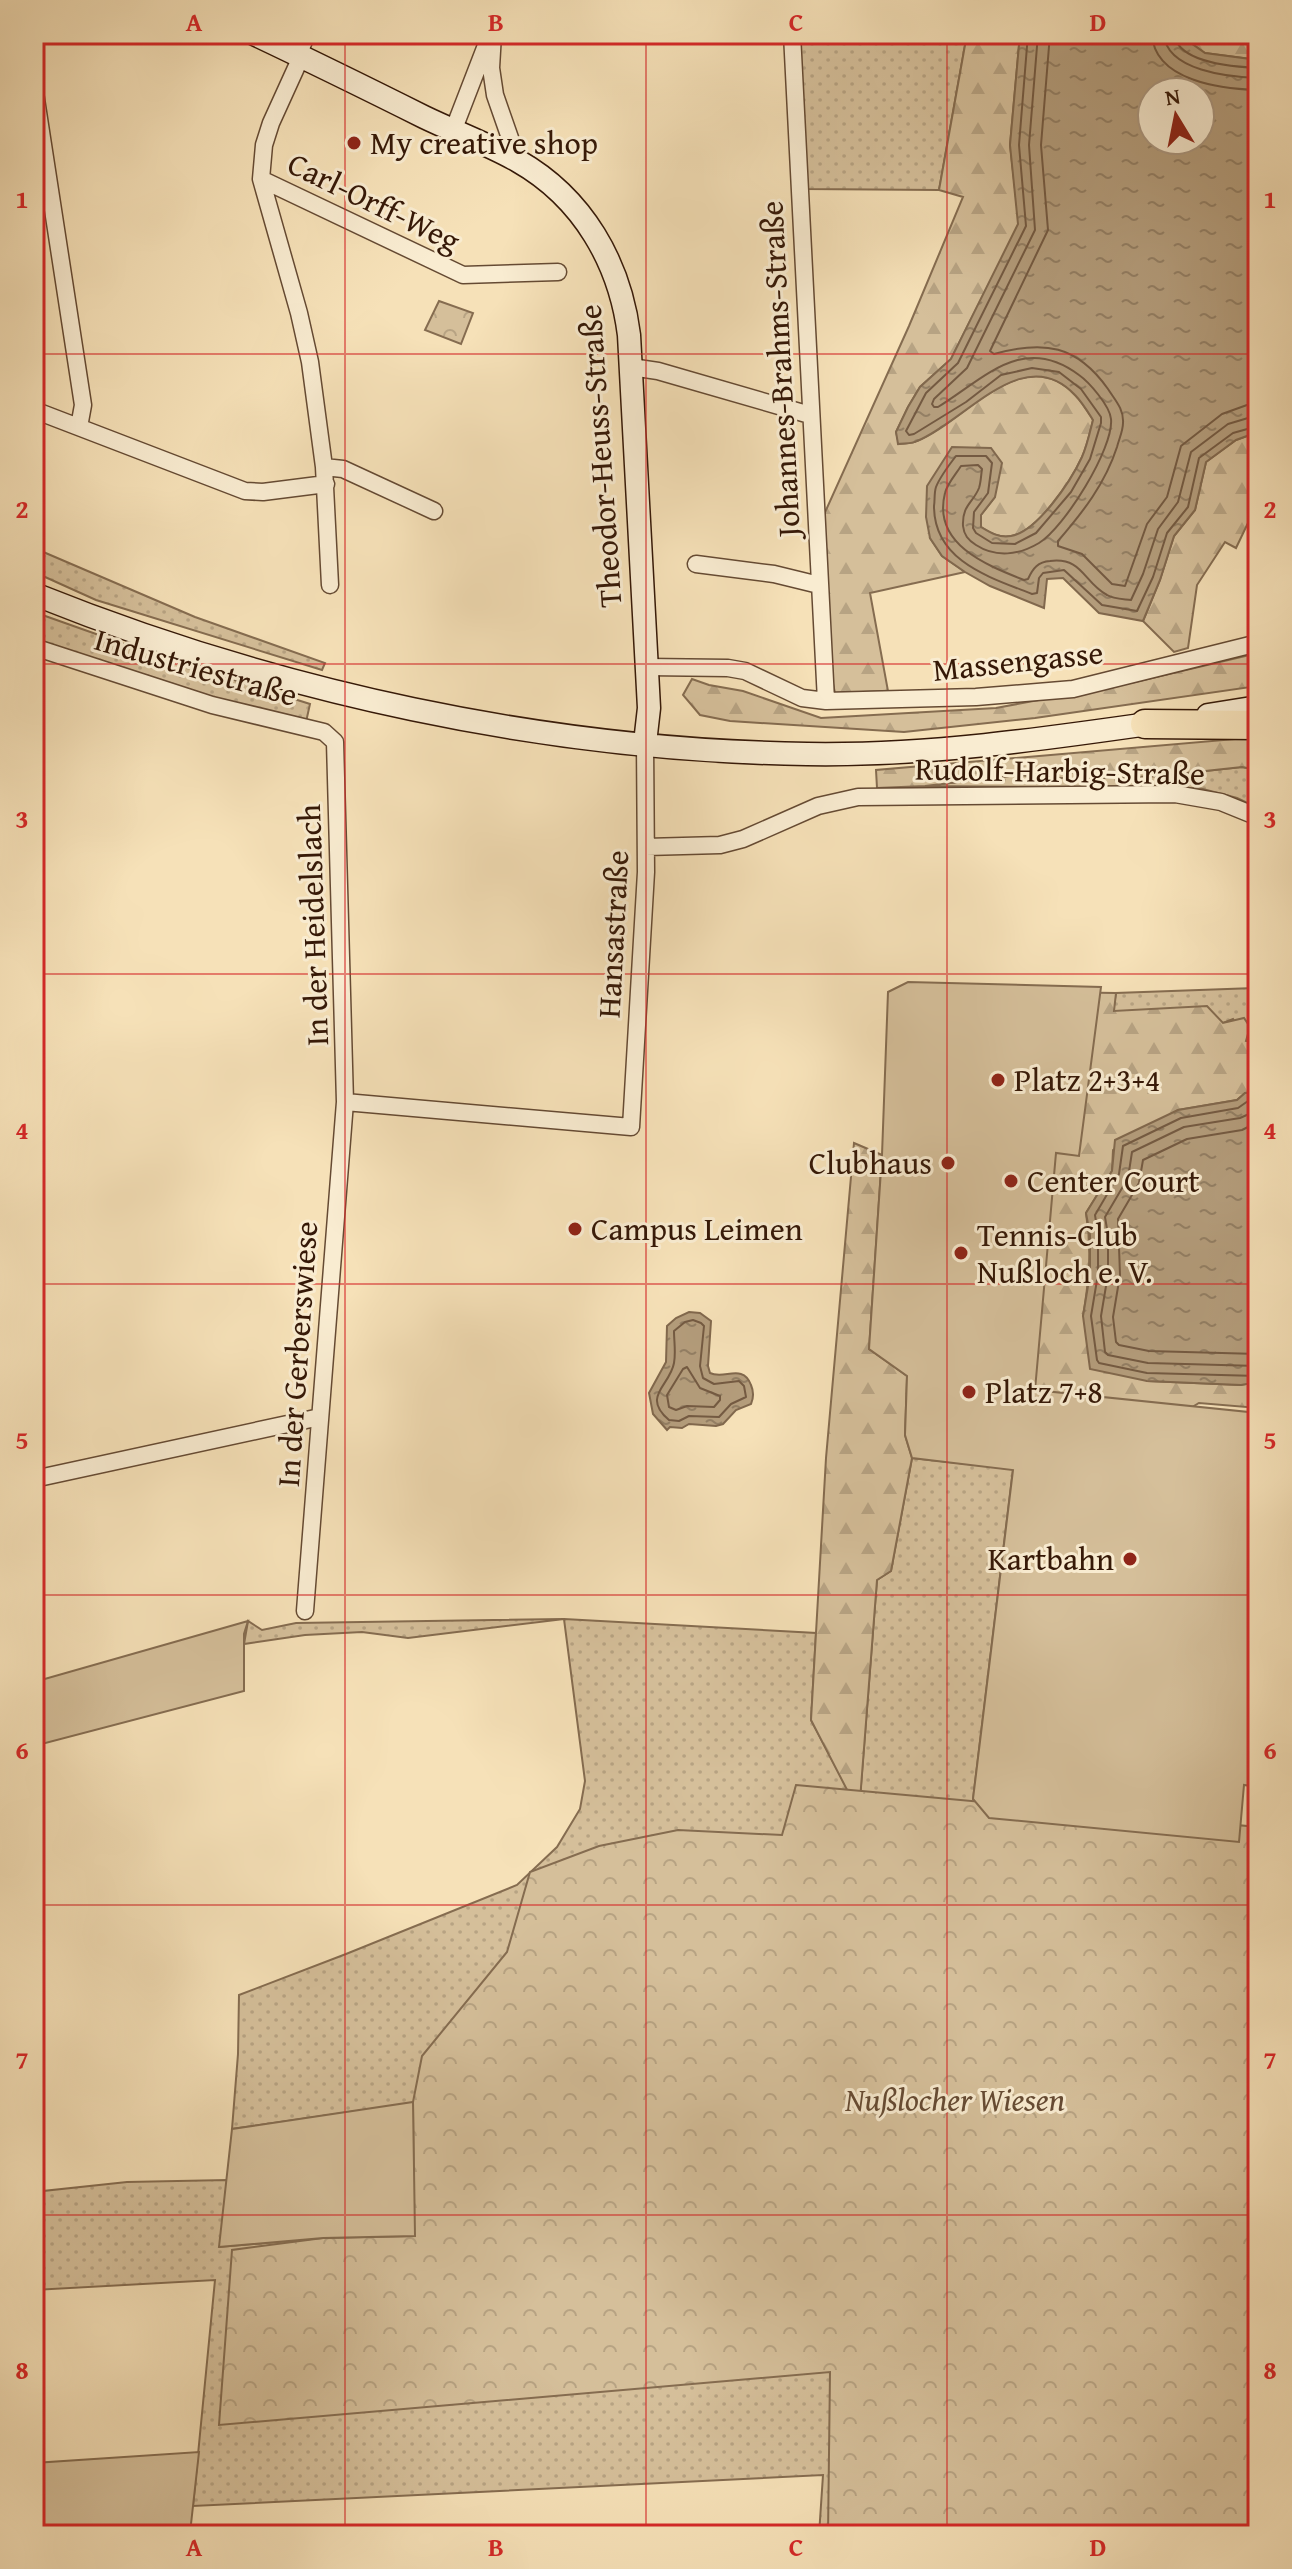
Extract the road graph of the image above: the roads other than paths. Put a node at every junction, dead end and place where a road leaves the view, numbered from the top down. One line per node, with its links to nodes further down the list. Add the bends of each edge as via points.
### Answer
1 (254, 34): 5 (main road, Theodor-Heuss-Straße)
2 (307, 34): 5 (street)
3 (492, 34): 7 (street); 8 (street, via 495,95)
4 (792, 34): 13 (street, Johannes-Brahms-Straße)
5 (300, 56): 7 (main road, Theodor-Heuss-Straße); 9 (street, via 264,145)
6 (34, 86): 14 (street, via 83,405)
7 (453, 131): 8 (main road, Theodor-Heuss-Straße)
8 (518, 161): 11 (main road, Theodor-Heuss-Straße, via 576,209 608,256 626,310)
9 (261, 179): 10 (street, Carl-Orff-Weg, via 463,275); 15 (street, via 310,362)
10 (558, 272)
11 (631, 367): 13 (street); 23 (main road, Theodor-Heuss-Straße)
12 (34, 410): 14 (street)
13 (810, 415): 19 (street, Johannes-Brahms-Straße)
14 (79, 427): 15 (street, via 245,491 263,492)
15 (325, 476): 16 (street, via 343,469); 18 (street)
16 (434, 511)
17 (696, 564): 19 (street)
18 (330, 585)
19 (819, 585): 24 (street, Johannes-Brahms-Straße)
20 (34, 594): 28 (main road, via 168,644 305,685 466,719)
21 (1258, 643): 24 (street, Massengasse, via 1073,689)
22 (34, 647): 29 (street, Industriestraße, via 212,705 324,732)
23 (647, 667): 24 (street, Massengasse, via 745,671 802,698); 28 (main road, Theodor-Heuss-Straße)
24 (826, 701)
25 (1258, 707): 26 (main road)
26 (1145, 724): 27 (highway); 28 (main road, via 947,749 855,753)
27 (1258, 725)
28 (645, 743): 31 (street, Hansastraße)
29 (336, 747): 32 (street, In der Heidelslach)
30 (1258, 817): 31 (street, Rudolf-Harbig-Straße, via 1221,802 1175,794 858,797 818,806 720,845)
31 (646, 847): 32 (street, Hansastraße, via 631,1127)
32 (345, 1102): 33 (street, In der Gerberswiese)
33 (320, 1417): 34 (street); 35 (street, In der Gerberswiese)
34 (34, 1479)
35 (305, 1611)

